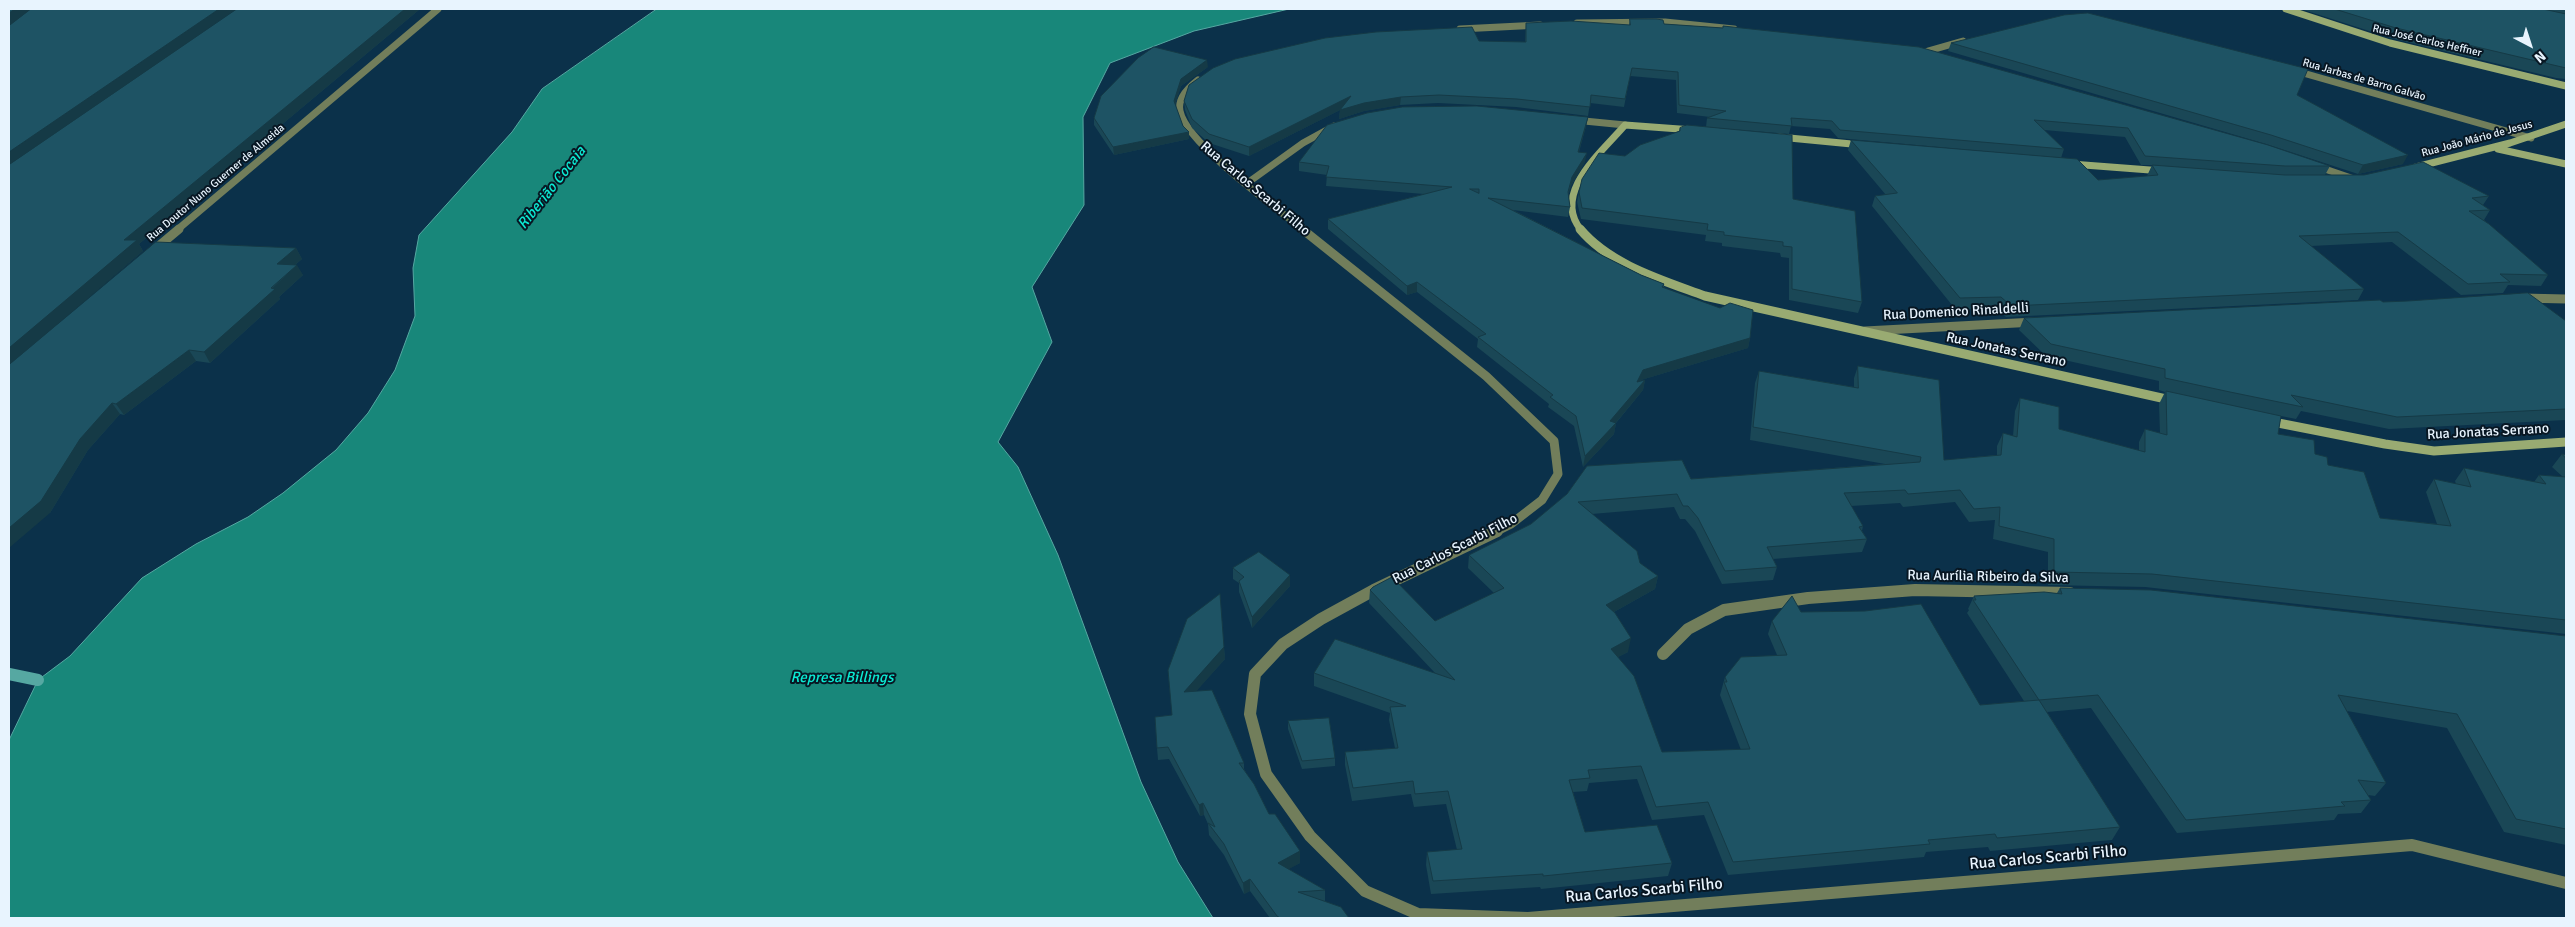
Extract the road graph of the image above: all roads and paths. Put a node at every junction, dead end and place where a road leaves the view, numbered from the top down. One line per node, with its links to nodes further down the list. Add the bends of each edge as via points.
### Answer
1 (438, 9): 30 (street, Rua Doutor Nuno Guerner de Almeida)
2 (2286, 9): 13 (street, Rua José Carlos Heffner, via 2370,38)
3 (1571, 23): 6 (street, via 1665,22)
4 (1551, 24): 5 (street)
5 (1452, 30)
6 (1743, 30)
7 (1970, 39): 9 (street)
8 (1919, 50): 9 (street)
9 (1928, 51): 10 (street)
10 (1948, 57)
11 (2284, 68): 20 (street, Rua Jarbas de Barro Galvão)
12 (1204, 76): 29 (street, Rua Carlos Scarbi Filho, via 1185,90 1179,110 1188,132)
13 (2566, 86)
14 (1567, 120): 17 (street)
15 (1338, 124): 29 (street, via 1303,143)
16 (2566, 124): 20 (street, Rua João Mário de Jesus)
17 (1625, 125): 18 (street); 34 (street, Rua Jonatas Serrano, via 1581,176 1570,203 1578,225 1603,250 1644,273 1705,296)
18 (1703, 131)
19 (1772, 137): 21 (street)
20 (2531, 138): 22 (street, Rua João Mário de Jesus)
21 (1870, 146)
22 (2497, 148): 25 (street); 26 (street, Rua João Mário de Jesus)
23 (2302, 162): 28 (street, via 2362,179)
24 (2065, 163): 27 (street)
25 (2566, 164)
26 (2404, 170)
27 (2173, 172)
28 (2329, 180)
29 (1246, 184): 41 (street, Rua Carlos Scarbi Filho, via 1486,376 1554,441 1558,474 1542,500 1511,524 1374,590 1283,644 1255,674 1250,714 1266,774 1310,836 1364,891 1418,914)
30 (149, 255)
31 (2516, 298): 32 (street)
32 (2566, 299)
33 (2045, 321): 34 (street, Rua Domenico Rinaldelli)
34 (1857, 331): 35 (street, Rua Jonatas Serrano)
35 (2184, 403)
36 (2260, 419): 37 (street, Rua Jonatas Serrano, via 2434,451)
37 (2566, 442)
38 (2084, 593): 39 (street, Rua Aurília Ribeiro da Silva, via 1915,590 1808,598 1733,608 1688,629)
39 (1663, 654)
40 (2566, 883): 41 (street, Rua Carlos Scarbi Filho, via 2412,845)
41 (1528, 918)

